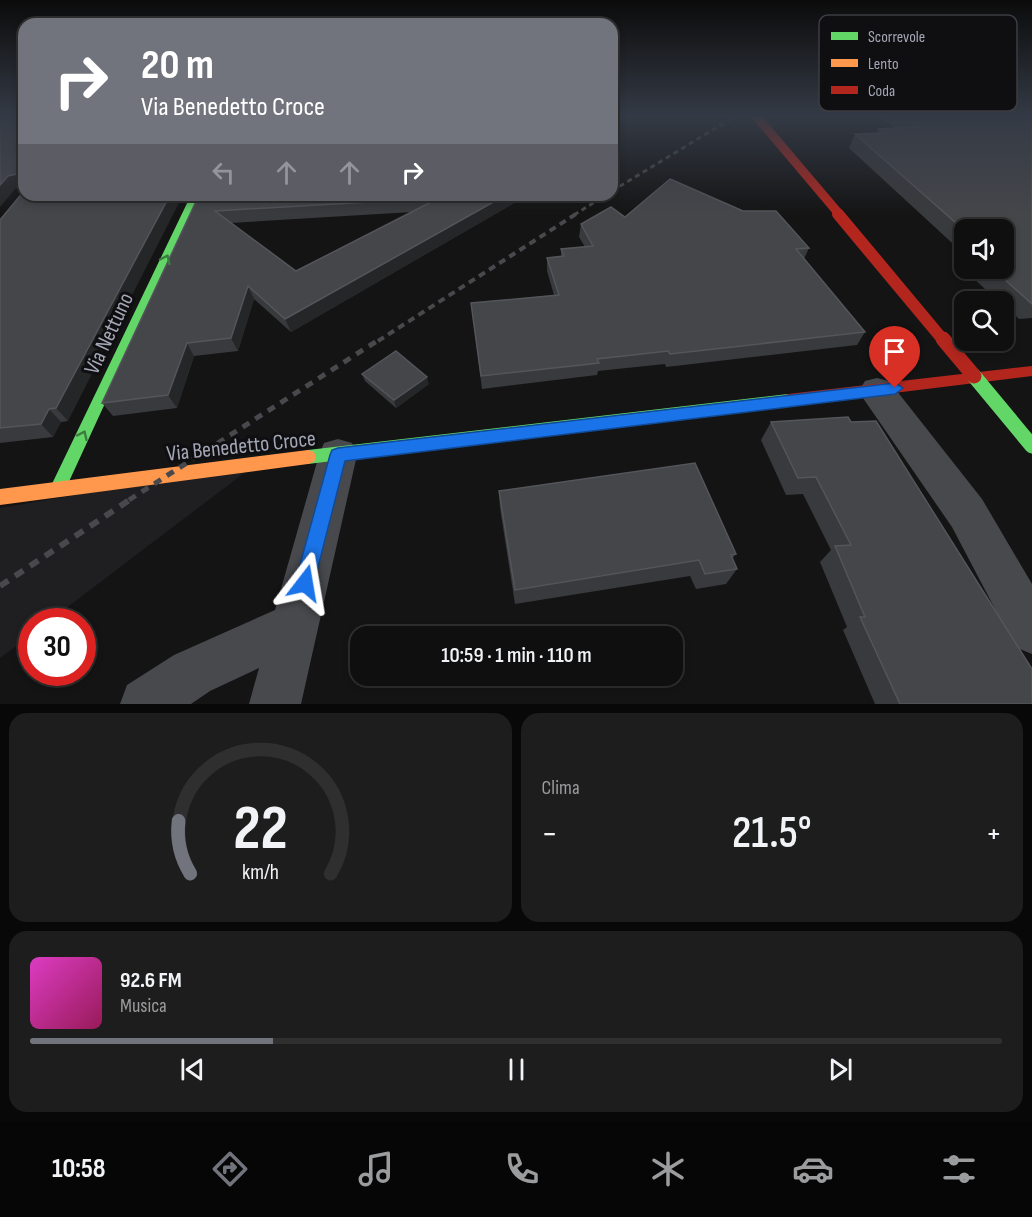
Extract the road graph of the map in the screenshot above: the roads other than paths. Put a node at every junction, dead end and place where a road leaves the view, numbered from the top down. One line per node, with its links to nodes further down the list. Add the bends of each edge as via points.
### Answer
1 (784, 150): 5 (main road, bridge)
2 (193, 201): 7 (main road, Via Nettuno, one-way to 2)
3 (1032, 371): 4 (main road, Via Benedetto Croce)
4 (877, 391): 6 (main road, Via Benedetto Croce); 10 (street, via 967,513)
5 (1032, 446)
6 (338, 455): 7 (main road, Via Benedetto Croce); 9 (street)
7 (58, 488): 8 (main road, Via Benedetto Croce)
8 (0, 497)
9 (294, 626): 11 (street, via 192,674); 12 (street)
10 (1032, 630)
11 (146, 704)
12 (275, 704)

